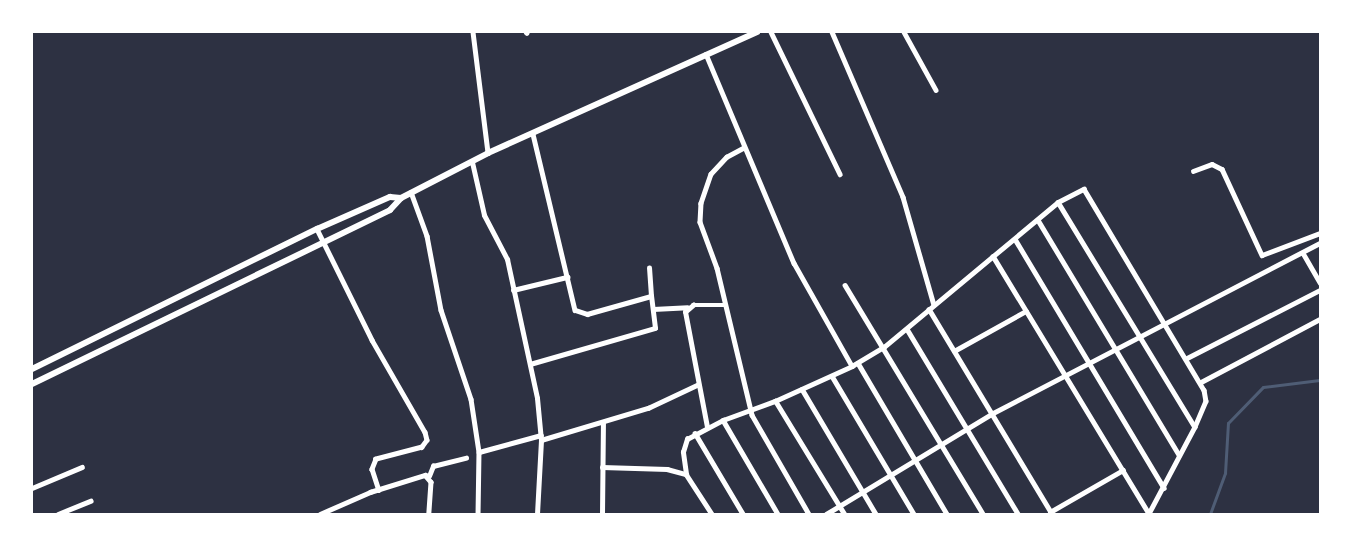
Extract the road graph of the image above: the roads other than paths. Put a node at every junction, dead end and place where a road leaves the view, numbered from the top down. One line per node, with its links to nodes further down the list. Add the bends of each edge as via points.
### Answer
1 (473, 32): 10 (street)
2 (758, 32): 6 (main road)
3 (771, 32): 13 (street)
4 (832, 32): 34 (street, via 903,197)
5 (904, 32): 7 (street)
6 (706, 54): 8 (main road); 9 (street)
7 (936, 90)
8 (533, 134): 10 (main road); 26 (street)
9 (744, 148): 32 (street, via 719,164 700,203 700,222 717,268); 48 (street, via 794,262)
10 (488, 153): 11 (main road)
11 (472, 162): 14 (main road); 29 (street, via 484,215 507,259)
12 (1193, 171): 19 (street, via 1212,164 1222,169 1262,255)
13 (840, 174)
14 (411, 192): 15 (main road); 67 (street, via 427,236 441,310 471,399)
15 (401, 198): 18 (main road, via 390,197); 21 (main road, via 390,210)
16 (1058, 202): 17 (street); 38 (street, via 1078,190 1089,193); 40 (street)
17 (1038, 220): 20 (street); 42 (street)
18 (317, 229): 21 (street); 49 (main road)
19 (1320, 233)
20 (1015, 239): 24 (street); 45 (street)
21 (322, 240): 53 (main road); 79 (street, via 427,440 422,447 376,459 372,469)
22 (1320, 243): 23 (street)
23 (1303, 254): 27 (street); 38 (street)
24 (993, 256): 34 (street); 36 (street)
25 (649, 268): 31 (street)
26 (567, 277): 29 (street); 31 (street, via 571,301 580,313)
27 (1320, 282)
28 (845, 285): 41 (street)
29 (513, 290): 47 (street)
30 (1320, 290): 44 (street)
31 (651, 296): 35 (street)
32 (725, 305): 33 (street); 57 (street)
33 (687, 307): 35 (street); 54 (street)
34 (931, 307): 39 (street); 43 (street)
35 (653, 309): 47 (street, via 655,328)
36 (1026, 311): 43 (street); 50 (street)
37 (1320, 319): 52 (street)
38 (1167, 324): 40 (street); 44 (street)
39 (907, 328): 41 (street); 63 (street)
40 (1141, 335): 42 (street); 61 (street)
41 (884, 347): 46 (street); 66 (street)
42 (1116, 348): 45 (street); 68 (street)
43 (954, 351): 58 (street)
44 (1186, 358): 52 (street)
45 (1090, 361): 50 (street); 78 (street)
46 (858, 363): 48 (street); 70 (street)
47 (530, 364): 65 (street)
48 (852, 366): 51 (street)
49 (32, 369)
50 (1065, 374): 58 (street); 73 (street)
51 (832, 376): 55 (street); 76 (street)
52 (1201, 382): 61 (street, via 1206,401)
53 (32, 384)
54 (697, 385): 60 (street); 62 (street)
55 (802, 390): 56 (street); 80 (street)
56 (775, 400): 57 (street); 82 (street)
57 (751, 409): 59 (street); 93 (street)
58 (991, 414): 63 (street); 83 (street)
59 (723, 420): 62 (street); 92 (street)
60 (603, 424): 65 (street); 72 (street)
61 (1195, 426): 68 (street)
62 (707, 427): 64 (street)
63 (967, 430): 66 (street); 100 (street)
64 (695, 433): 74 (street, via 684,443); 91 (street)
65 (541, 437): 67 (street); 88 (street)
66 (943, 447): 70 (street); 99 (street)
67 (479, 452): 87 (street)
68 (1179, 455): 78 (street)
69 (466, 458): 75 (street, via 433,466)
70 (917, 463): 76 (street); 98 (street)
71 (82, 467): 77 (street)
72 (602, 467): 74 (street, via 667,469); 89 (street)
73 (1123, 470): 83 (street); 101 (street)
74 (686, 474): 90 (street)
75 (429, 476): 79 (street); 86 (street)
76 (892, 478): 80 (street); 97 (street)
77 (32, 488)
78 (1164, 488): 101 (street)
79 (380, 490): 85 (street)
80 (864, 494): 82 (street); 96 (street)
81 (91, 501): 84 (street)
82 (840, 507): 94 (street); 95 (street)
83 (1051, 513)
84 (58, 514)
85 (320, 514)
86 (429, 514)
87 (478, 514)
88 (537, 514)
89 (602, 514)
90 (712, 514)
91 (743, 514)
92 (778, 514)
93 (809, 514)
94 (826, 514)
95 (844, 514)
96 (876, 514)
97 (914, 514)
98 (947, 514)
99 (983, 514)
100 (1018, 514)
101 (1149, 514)

